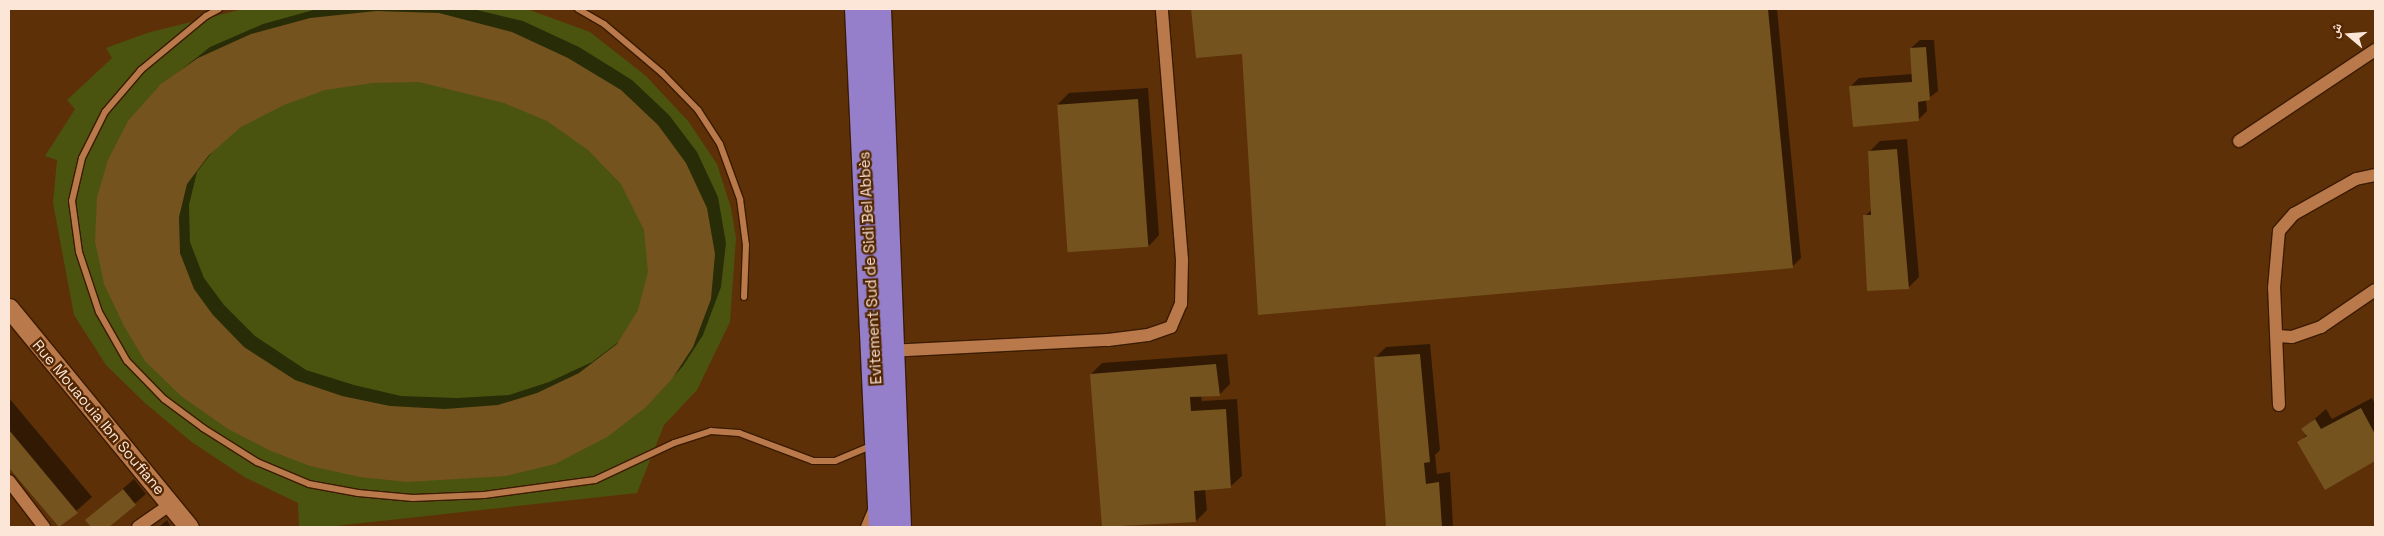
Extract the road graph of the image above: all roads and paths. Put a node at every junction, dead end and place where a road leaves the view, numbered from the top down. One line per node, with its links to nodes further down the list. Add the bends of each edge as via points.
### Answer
1 (219, 9): 14 (lane, via 141,70 105,112 82,158 72,201 79,252 93,295 127,361 164,399 203,428 258,462 309,484 413,498 484,496 595,480 674,443 711,431 739,433 813,461 835,461)
2 (578, 9): 9 (lane, via 604,24 662,72 698,110 720,144 740,199 746,245)
3 (1162, 9): 12 (street, via 1182,260 1181,304 1171,326 1148,335 1108,340)
4 (865, 12): 12 (highway, Evitement Sud de Sidi Bel Abbès)
5 (2375, 50): 6 (street)
6 (2239, 141)
7 (2375, 176): 11 (street, via 2356,179 2294,214 2279,231 2274,288)
8 (2375, 290): 11 (street, via 2321,327 2292,337)
9 (744, 298)
10 (9, 308): 16 (street, Rue Mouaouia Ibn Soufiane)
11 (2278, 336): 13 (street)
12 (883, 351): 14 (highway, Evitement Sud de Sidi Bel Abbès)
13 (2279, 405)
14 (885, 470): 20 (street); 21 (highway, Evitement Sud de Sidi Bel Abbès); 22 (highway, Evitement Sud de Sidi Bel Abbès)
15 (9, 481): 17 (street)
16 (171, 504): 18 (street); 19 (street, Rue Mouaouia Ibn Soufiane)
17 (44, 527)
18 (138, 527)
19 (189, 527)
20 (867, 527)
21 (881, 527)
22 (899, 527)

